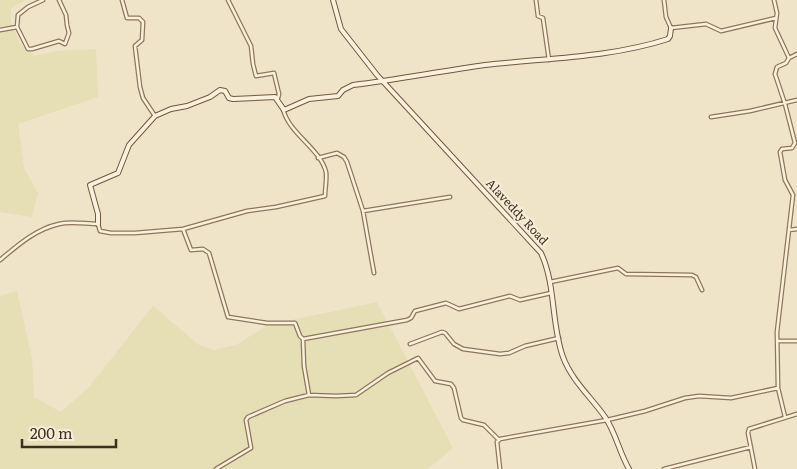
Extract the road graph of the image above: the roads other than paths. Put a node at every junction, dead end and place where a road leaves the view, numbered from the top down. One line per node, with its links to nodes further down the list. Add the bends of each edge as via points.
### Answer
1 (43, 0): 10 (street, via 18,14)
2 (59, 0): 10 (street, via 69,32 65,44 59,41 28,49)
3 (122, 0): 21 (street, via 127,18 139,18 143,22 142,40 135,46 140,87)
4 (228, 0): 17 (street, via 252,46 256,76 274,72)
5 (332, 0): 16 (street, Alaveddy Road, via 341,29)
6 (536, 0): 15 (street, via 537,14 543,18)
7 (664, 0): 11 (street)
8 (774, 0): 9 (street)
9 (776, 18): 11 (street, via 720,31 706,24); 14 (street, via 775,28)
10 (17, 27): 12 (street)
11 (671, 28): 15 (street, via 668,39 649,45)
12 (0, 30)
13 (797, 54): 14 (street)
14 (789, 58): 19 (street, via 777,67 775,74)
15 (548, 60): 16 (street, via 485,65)
16 (384, 82): 20 (street, via 353,85 338,96 309,100); 32 (street, Alaveddy Road, via 541,253 548,267)
17 (278, 98): 20 (street); 21 (street, via 233,99 220,90 210,97)
18 (797, 100): 19 (street)
19 (785, 104): 22 (street); 29 (street, via 794,143 792,148 780,152 785,180 793,194)
20 (284, 110): 23 (street, via 286,118)
21 (156, 116): 26 (street, via 129,145 118,173 90,185)
22 (711, 117)
23 (318, 158): 25 (street, via 337,153 344,157); 27 (street, via 326,172 325,196 247,211)
24 (450, 197): 25 (street)
25 (363, 211): 31 (street)
26 (98, 224): 27 (street, via 100,231 112,233); 30 (street, via 61,224 45,229 25,239)
27 (183, 228): 36 (street, via 191,250 203,249 209,253 228,317 295,323)
28 (797, 229): 29 (street)
29 (789, 230): 37 (street)
30 (0, 260)
31 (374, 273)
32 (550, 282): 33 (street, via 618,268 626,274 692,275); 34 (street, Alaveddy Road)
33 (702, 290)
34 (551, 293): 35 (street, Alaveddy Road); 36 (street, via 520,300 510,296 459,309 446,303 415,311 407,320)
35 (559, 338): 39 (street, via 500,354 463,350 442,332); 44 (street, Alaveddy Road, via 563,358 578,384)
36 (303, 339): 41 (street)
37 (777, 341): 38 (street); 40 (street)
38 (797, 342)
39 (410, 344)
40 (778, 388): 43 (street); 44 (street, via 732,398 685,398)
41 (309, 395): 45 (street, via 356,395 418,358 435,381 451,384 454,388 461,418 484,425); 47 (street, via 248,417 251,448)
42 (797, 414): 43 (street)
43 (785, 417): 46 (street, via 750,429)
44 (607, 420): 45 (street); 49 (street, Alaveddy Road)
45 (498, 440): 48 (street)
46 (751, 447): 50 (street); 51 (street)
47 (216, 469)
48 (500, 469)
49 (629, 469)
50 (664, 469)
51 (755, 469)

